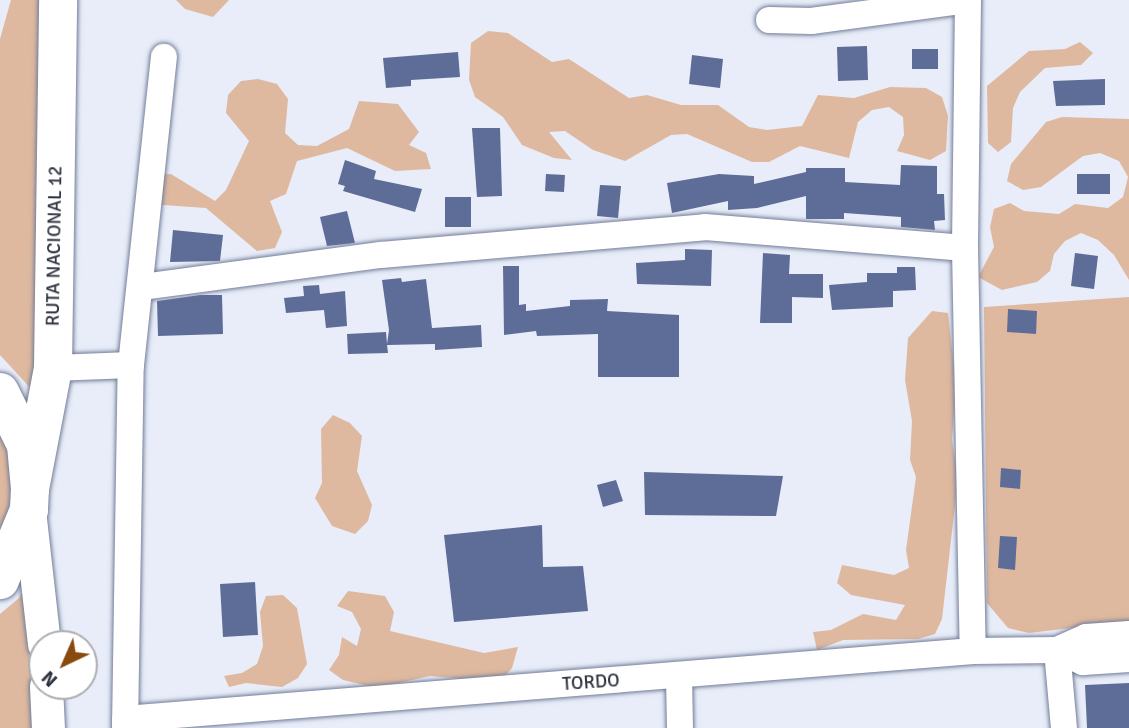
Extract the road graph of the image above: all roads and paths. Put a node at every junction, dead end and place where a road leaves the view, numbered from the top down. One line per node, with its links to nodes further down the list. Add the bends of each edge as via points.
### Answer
1 (58, 0): 8 (highway, RUTA NACIONAL 12)
2 (968, 0): 3 (street, via 835,18); 5 (street)
3 (769, 20)
4 (164, 57): 6 (street)
5 (965, 248): 6 (street, via 705,227 381,255); 15 (street)
6 (143, 287): 7 (street)
7 (131, 365): 8 (street); 19 (street)
8 (53, 368): 10 (highway, RUTA NACIONAL 12)
9 (0, 392): 10 (highway, via 26,445)
10 (29, 500): 11 (highway, RUTA NACIONAL 12); 12 (main road)
11 (0, 580)
12 (43, 630)
13 (1129, 634): 14 (street, TORDO, via 1086,637)
14 (1057, 650): 15 (street, TORDO); 16 (street, TORDO, via 1083,662); 22 (street)
15 (973, 651): 17 (street, TORDO)
16 (1129, 659)
17 (679, 676): 19 (street, TORDO); 21 (street)
18 (47, 700): 20 (main road)
19 (125, 724)
20 (48, 728)
21 (680, 728)
22 (1064, 728)

